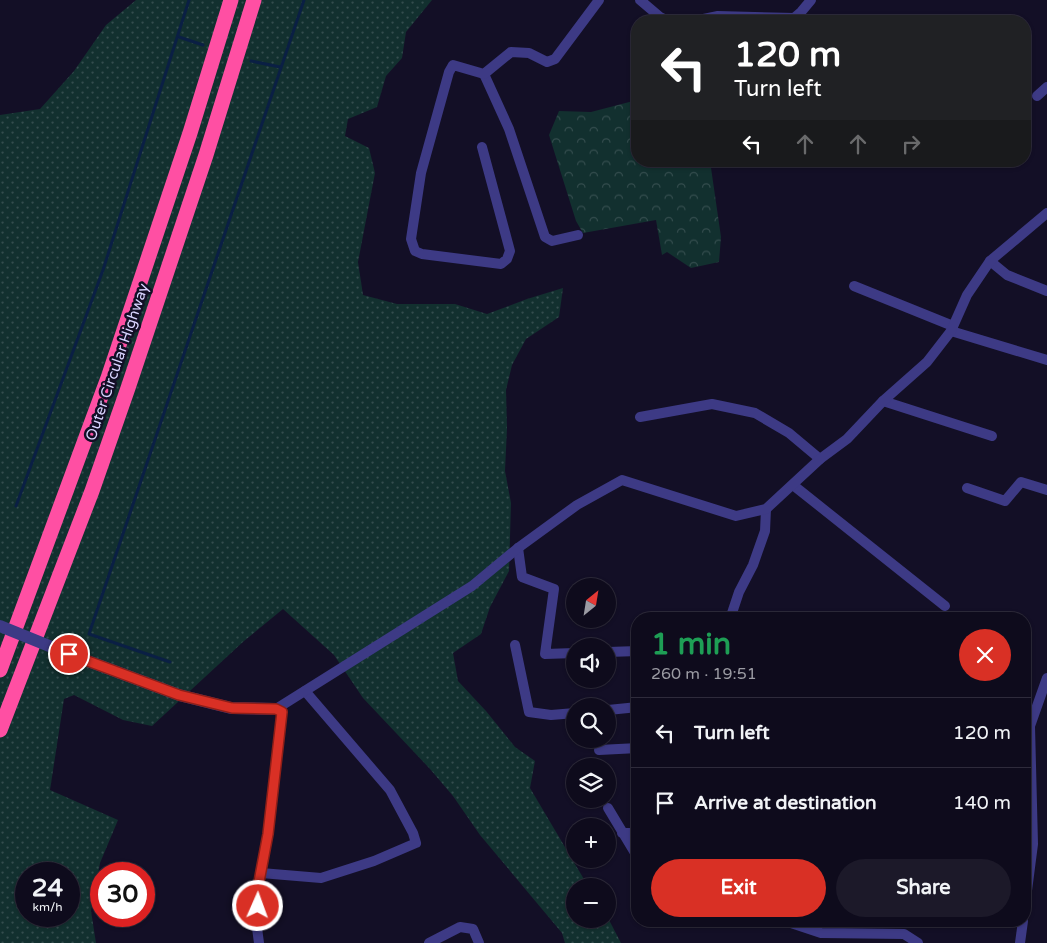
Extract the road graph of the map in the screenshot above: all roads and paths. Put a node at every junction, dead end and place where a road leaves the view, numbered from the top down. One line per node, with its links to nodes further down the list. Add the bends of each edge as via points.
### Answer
1 (231, 0): 35 (highway, Outer Circular Highway, via 109,375)
2 (254, 0): 45 (highway, Outer Circular Highway, via 125,397)
3 (599, 0): 8 (street, via 555,59 547,62 529,54 511,52)
4 (640, 0): 6 (street)
5 (811, 0): 7 (street)
6 (658, 15)
7 (798, 15)
8 (484, 74): 11 (street, via 453,66 449,72 421,173 410,239 415,251 501,264 507,259 510,251); 13 (street, via 509,129 545,237 552,241)
9 (1047, 88): 10 (street)
10 (1037, 96)
11 (482, 147)
12 (1047, 213): 14 (street)
13 (578, 235)
14 (990, 261): 16 (street, via 1007,275); 17 (street, via 966,295)
15 (854, 286): 17 (street)
16 (1047, 291)
17 (952, 328): 18 (street); 19 (street, via 927,362)
18 (1047, 360)
19 (883, 401): 21 (street); 22 (street, via 847,439)
20 (640, 417): 22 (street, via 712,404 755,413 789,433)
21 (992, 436)
22 (820, 459): 23 (street)
23 (793, 485): 26 (street); 28 (street)
24 (967, 488): 25 (street, via 1005,501 1021,482)
25 (1047, 490)
26 (766, 508): 27 (street, via 736,516 622,480 577,505); 29 (street, via 765,531)
27 (518, 548): 34 (street, via 522,577 554,589 545,654); 37 (street, via 472,586)
28 (945, 606)
29 (732, 612)
30 (0, 626): 40 (street, bridge, via 179,695 232,708)
31 (515, 644): 43 (street, via 529,712)
32 (631, 651): 33 (street)
33 (616, 652)
34 (566, 653)
35 (0, 670)
36 (1047, 678): 38 (street)
37 (305, 691): 40 (street); 54 (street, via 390,790 414,833 416,843 374,861 320,878)
38 (1037, 706): 42 (street); 44 (street)
39 (631, 708): 41 (street)
40 (276, 709): 54 (street, via 282,712)
41 (616, 709)
42 (1047, 712)
43 (566, 714)
44 (1031, 723)
45 (0, 730)
46 (631, 748): 47 (street)
47 (599, 750)
48 (1031, 765): 53 (street)
49 (608, 808): 50 (street)
50 (622, 833): 51 (street); 52 (street)
51 (631, 833)
52 (631, 847)
53 (1031, 860)
54 (261, 873): 57 (street, via 258,887)
55 (804, 927): 60 (street, via 821,933 904,934)
56 (1022, 927): 61 (street)
57 (259, 943)
58 (429, 943): 59 (street, via 460,927 473,929)
59 (479, 943)
60 (918, 943)
61 (1020, 943)

